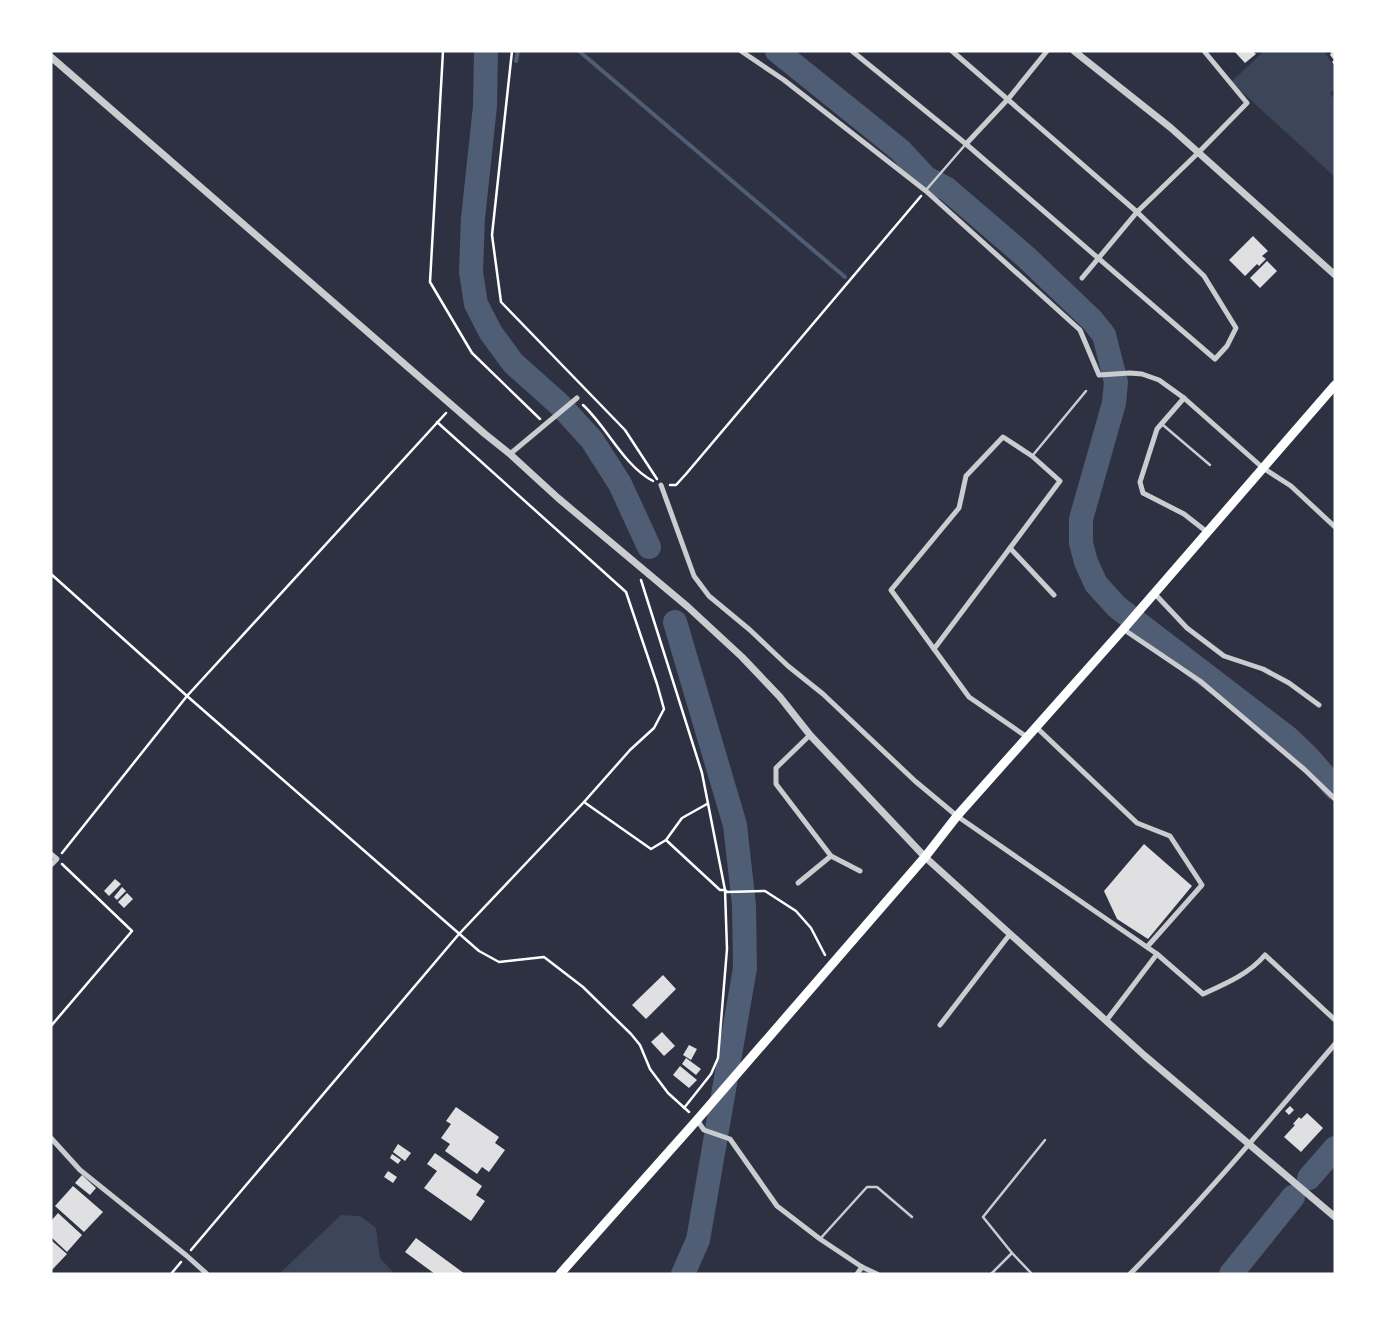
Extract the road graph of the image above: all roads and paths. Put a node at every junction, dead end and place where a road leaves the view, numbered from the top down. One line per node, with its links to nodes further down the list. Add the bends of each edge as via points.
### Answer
1 (443, 51): 24 (path, via 430,282 472,353)
2 (512, 51): 30 (path, via 492,235 501,302 625,430)
3 (741, 51): 13 (street, via 784,80)
4 (852, 51): 11 (street)
5 (952, 51): 10 (street)
6 (1047, 51): 10 (street)
7 (1074, 51): 12 (street)
8 (1204, 51): 12 (street, via 1247,103)
9 (51, 57): 22 (street)
10 (1008, 98): 11 (street); 14 (street)
11 (966, 144): 13 (lane); 15 (street)
12 (1198, 153): 14 (street); 16 (street)
13 (927, 190): 21 (street, via 1080,330 1099,375 1142,374 1159,380); 30 (path, via 676,485)
14 (1137, 212): 15 (street); 15 (street, via 1204,276 1236,328 1227,346 1215,359)
15 (1098, 258): 17 (street)
16 (1335, 275)
17 (1082, 278)
18 (1335, 385): 29 (main road)
19 (1086, 391): 27 (lane)
20 (577, 398): 24 (street); 30 (path, via 632,464 645,477)
21 (1184, 398): 25 (street); 29 (street)
22 (452, 406): 23 (path); 26 (street)
23 (437, 422): 40 (path); 46 (path, via 626,592 664,709 654,728)
24 (545, 424): 26 (street)
25 (1162, 424): 28 (lane); 32 (street, via 1157,429 1140,482 1143,493 1184,514)
26 (510, 454): 34 (street)
27 (1032, 456): 33 (street, via 1060,481); 39 (street, via 1002,437 966,476 959,508 891,590)
28 (1210, 464)
29 (1263, 468): 31 (street, via 1291,486); 32 (main road)
30 (661, 485): 48 (street, via 694,576 708,596 823,694)
31 (1335, 527)
32 (1207, 532): 36 (main road)
33 (1010, 548): 37 (street); 39 (street)
34 (635, 562): 43 (street, via 742,656); 47 (path, via 702,773)
35 (51, 574): 40 (path)
36 (1154, 593): 38 (main road); 41 (street, via 1188,628 1224,656 1263,669)
37 (1054, 595)
38 (1124, 628): 42 (main road); 45 (street, via 1200,680)
39 (934, 649): 44 (street, via 969,697)
40 (187, 696): 53 (path); 58 (path)
41 (1319, 705)
42 (1036, 727): 44 (main road); 60 (street, via 1137,823 1170,836 1202,885)
43 (810, 734): 51 (street, via 776,768 776,784); 52 (street)
44 (1027, 737): 48 (main road)
45 (1335, 799)
46 (584, 802): 49 (path, via 651,849); 58 (path)
47 (708, 804): 49 (path, via 682,818); 57 (path)
48 (956, 816): 52 (main road); 60 (street)
49 (666, 840): 57 (path, via 720,890)
50 (51, 854): 53 (street)
51 (831, 856): 55 (street); 56 (street)
52 (925, 857): 59 (street); 69 (main road)
53 (57, 859): 54 (street); 66 (path, via 132,931)
54 (51, 865)
55 (860, 872)
56 (798, 883)
57 (726, 891): 62 (path, via 764,891 796,911 811,928); 68 (path, via 728,950 718,1058 711,1074)
58 (459, 934): 68 (path, via 499,962 544,957 583,988 631,1034 640,1045 650,1069); 77 (path)
59 (1010, 934): 64 (street); 65 (street)
60 (1147, 947): 61 (street)
61 (1157, 954): 63 (street, via 1203,994 1231,981 1258,963 1265,954); 64 (street)
62 (825, 955)
63 (1335, 1020)
64 (1106, 1021): 72 (street)
65 (940, 1025)
66 (51, 1026)
67 (1335, 1044): 72 (street)
68 (684, 1108): 69 (path)
69 (697, 1120): 75 (street, via 704,1130 730,1139 778,1206); 81 (main road)
70 (51, 1138): 77 (street, via 80,1170)
71 (1045, 1140): 76 (lane, via 983,1217)
72 (1248, 1144): 74 (street); 86 (street)
73 (912, 1217): 75 (lane, via 877,1186 867,1187)
74 (1335, 1217)
75 (820, 1238): 78 (street)
76 (1012, 1253): 84 (lane); 85 (lane)
77 (187, 1256): 79 (path); 80 (street)
78 (862, 1267): 82 (street); 83 (street)
79 (171, 1274)
80 (207, 1274)
81 (560, 1274)
82 (857, 1274)
83 (877, 1274)
84 (991, 1274)
85 (1032, 1274)
86 (1130, 1274)

